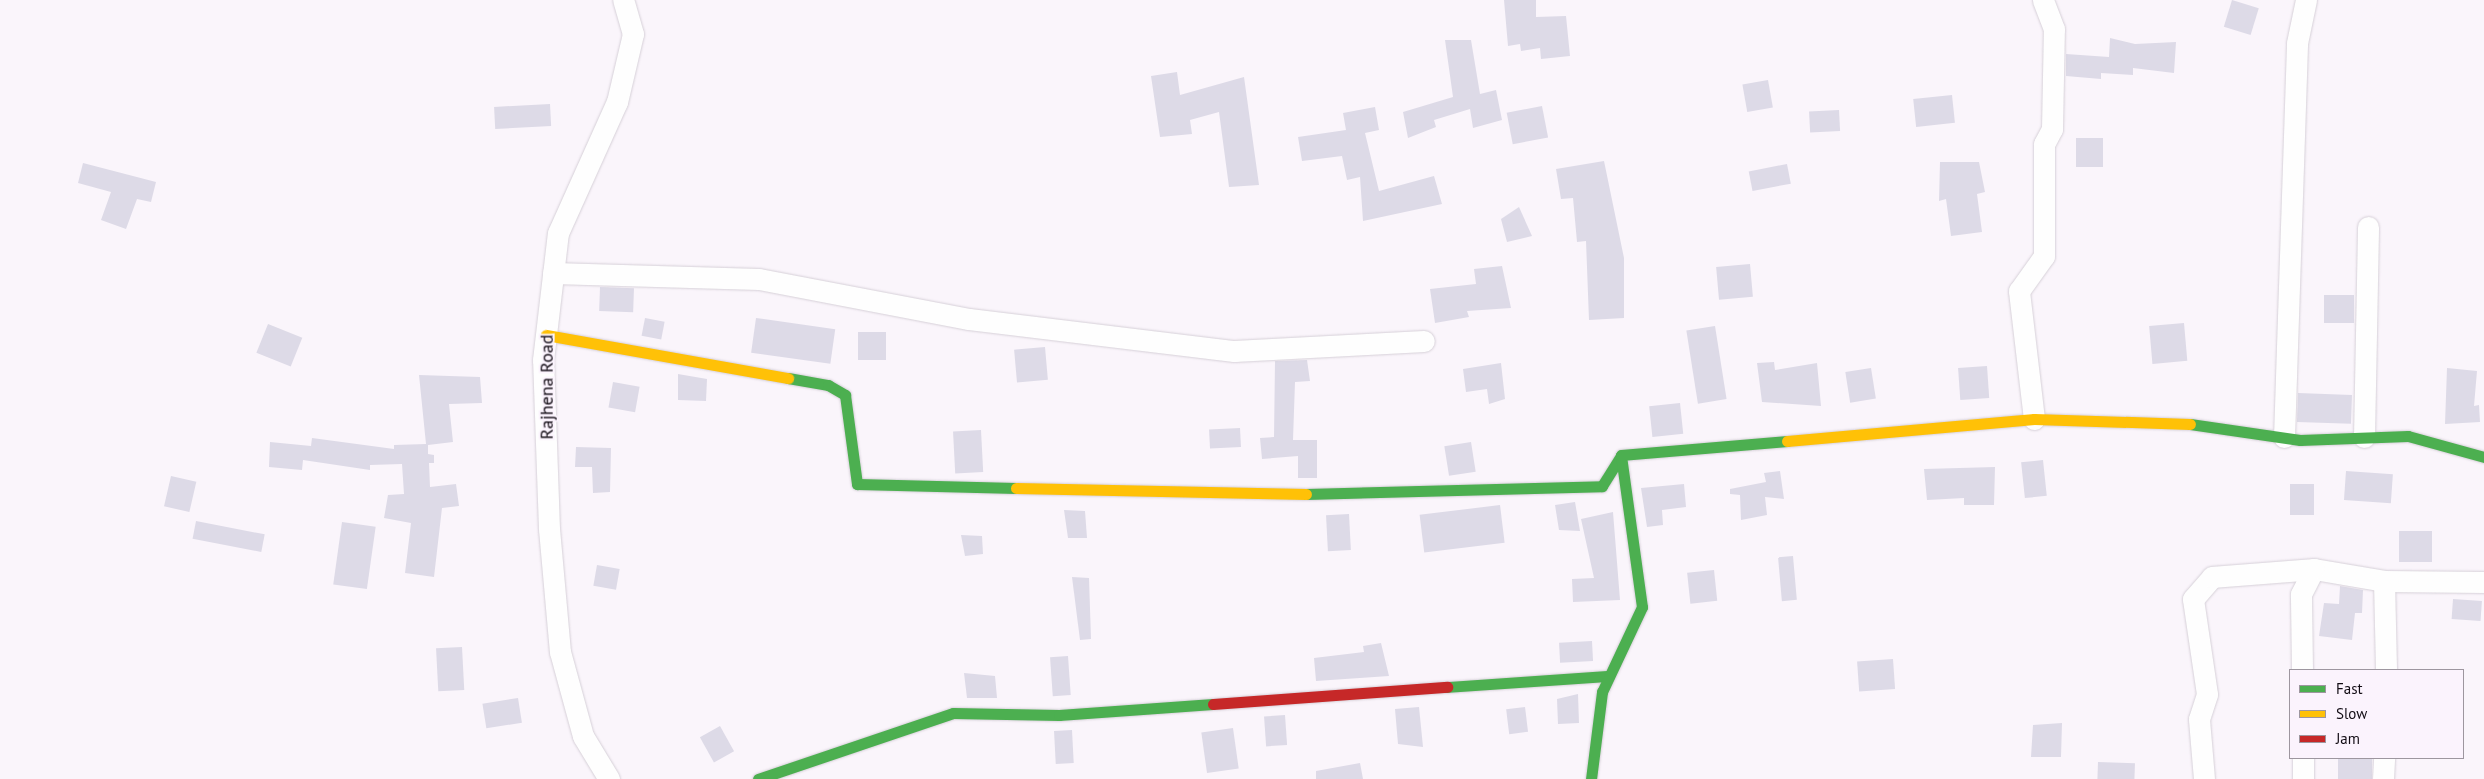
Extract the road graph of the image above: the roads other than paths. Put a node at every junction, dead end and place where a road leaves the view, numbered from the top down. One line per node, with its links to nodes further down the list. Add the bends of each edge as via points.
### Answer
1 (624, 0): 5 (street, Rajhena Road, via 633,34 617,102 558,233)
2 (2043, 0): 8 (street, via 2054,29 2052,129 2044,144 2044,256 2018,290)
3 (2306, 0): 9 (street, via 2298,43)
4 (2368, 227): 10 (street)
5 (553, 273): 6 (street, Rajhena Road); 7 (street, via 759,279 969,319 1234,351)
6 (546, 335): 11 (street, via 828,385 845,395 857,484 1253,494 1602,486); 21 (street, Rajhena Road, via 549,528 560,652 583,736)
7 (1424, 341)
8 (2034, 419): 9 (street, via 2170,421); 11 (street)
9 (2284, 437): 10 (street)
10 (2364, 437): 12 (street, via 2408,436)
11 (1621, 455): 18 (street, via 1642,607)
12 (2484, 457)
13 (2314, 569): 14 (street); 16 (street, via 2301,594); 24 (street, via 2212,577 2192,599 2208,694 2199,719)
14 (2384, 581): 15 (street); 17 (street)
15 (2484, 582)
16 (2302, 669)
17 (2386, 669)
18 (1609, 676): 22 (street, via 1059,714 954,713); 23 (street, via 1602,692)
19 (2302, 759): 25 (street)
20 (2384, 759): 26 (street)
21 (609, 779)
22 (758, 779)
23 (1591, 779)
24 (2204, 779)
25 (2303, 779)
26 (2383, 779)

